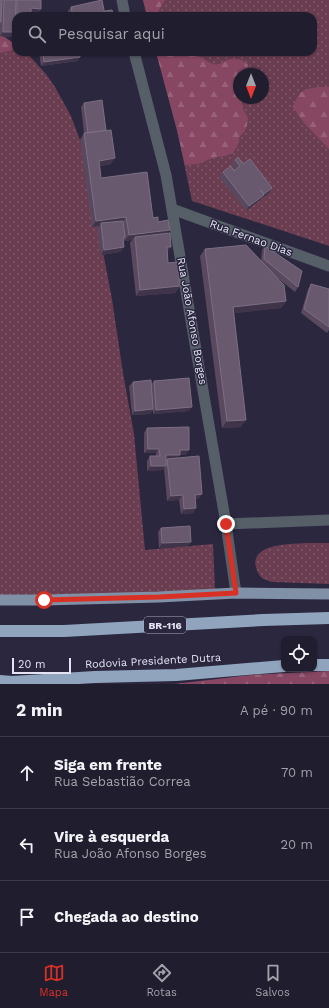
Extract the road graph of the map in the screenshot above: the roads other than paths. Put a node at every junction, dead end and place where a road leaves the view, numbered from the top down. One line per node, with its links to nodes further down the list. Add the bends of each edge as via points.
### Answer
1 (122, 0): 2 (street)
2 (124, 12)
3 (135, 56): 4 (street, Rua João Afonso Borges, via 166,175)
4 (172, 209): 5 (street, Rua Fernao Dias); 7 (street, Rua João Afonso Borges)
5 (329, 266)
6 (329, 520): 7 (street)
7 (226, 524): 8 (street, Rua João Afonso Borges)
8 (236, 593): 9 (main road); 10 (main road, via 151,598)
9 (329, 594)
10 (0, 600)
11 (329, 618): 12 (highway, BR-116)
12 (0, 631)
13 (317, 665): 14 (highway)
14 (329, 665)
15 (281, 666): 16 (highway, Rodovia Presidente Dutra, via 176,675)
16 (0, 681)

